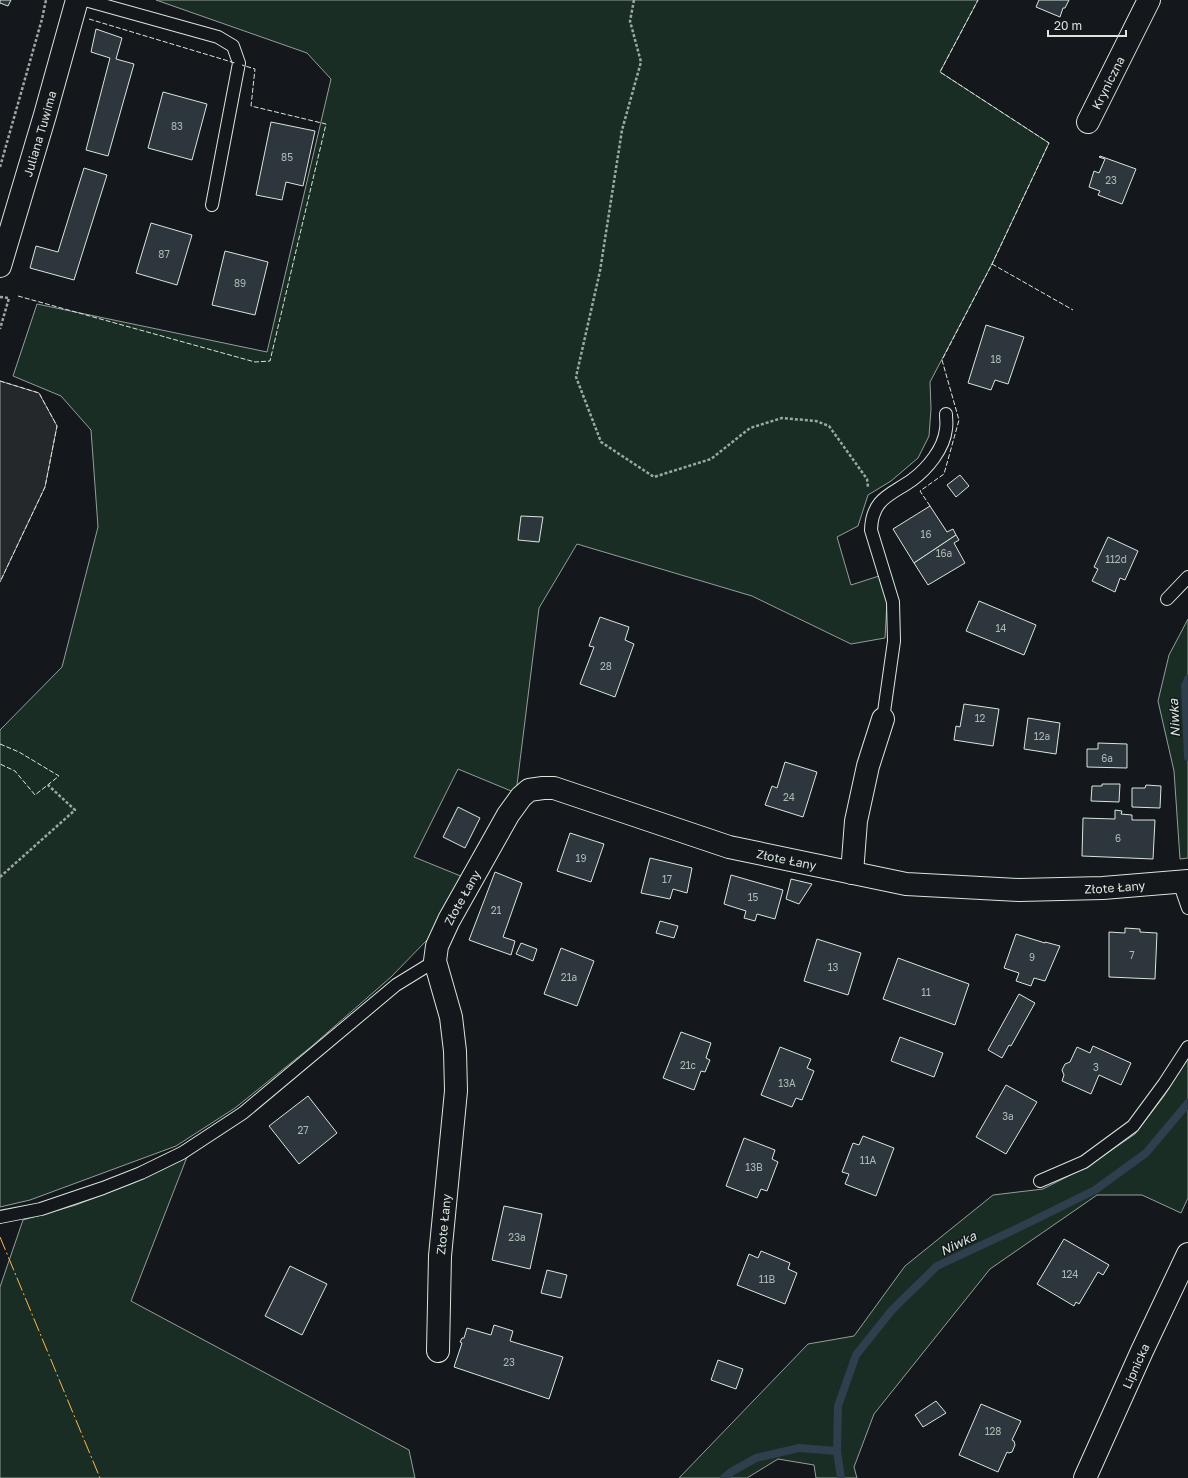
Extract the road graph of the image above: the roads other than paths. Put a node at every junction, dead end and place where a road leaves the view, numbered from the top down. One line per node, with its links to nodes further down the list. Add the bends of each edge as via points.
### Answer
1 (77, 0): 6 (street, Juliana Tuwima, via 46,115)
2 (85, 0): 5 (lane, via 218,37 233,46 239,63)
3 (1149, 0): 4 (street, Kryniczna)
4 (1088, 122)
5 (212, 205)
6 (2, 256)
7 (946, 414): 10 (lane, via 946,430 934,458 912,480 885,496 871,519 871,530 893,602 894,641)
8 (1188, 578): 9 (lane)
9 (1167, 599)
10 (883, 719): 11 (street, via 868,766 856,821)
11 (852, 873): 12 (street, Złote Łany, via 906,884 1019,890 1103,888); 14 (street, Złote Łany, via 729,847 554,788 529,790 508,815 449,920 437,946)
12 (1184, 882): 13 (lane)
13 (1188, 908)
14 (435, 961): 17 (lane, via 396,985 243,1113 182,1153 104,1188 41,1209); 19 (street, Złote Łany, via 451,1017 456,1091 440,1256)
15 (1188, 1047): 16 (lane, via 1133,1126 1084,1162)
16 (1040, 1181)
17 (0, 1218)
18 (1188, 1254): 20 (street, Lipnicka)
19 (438, 1351)
20 (1085, 1478)

